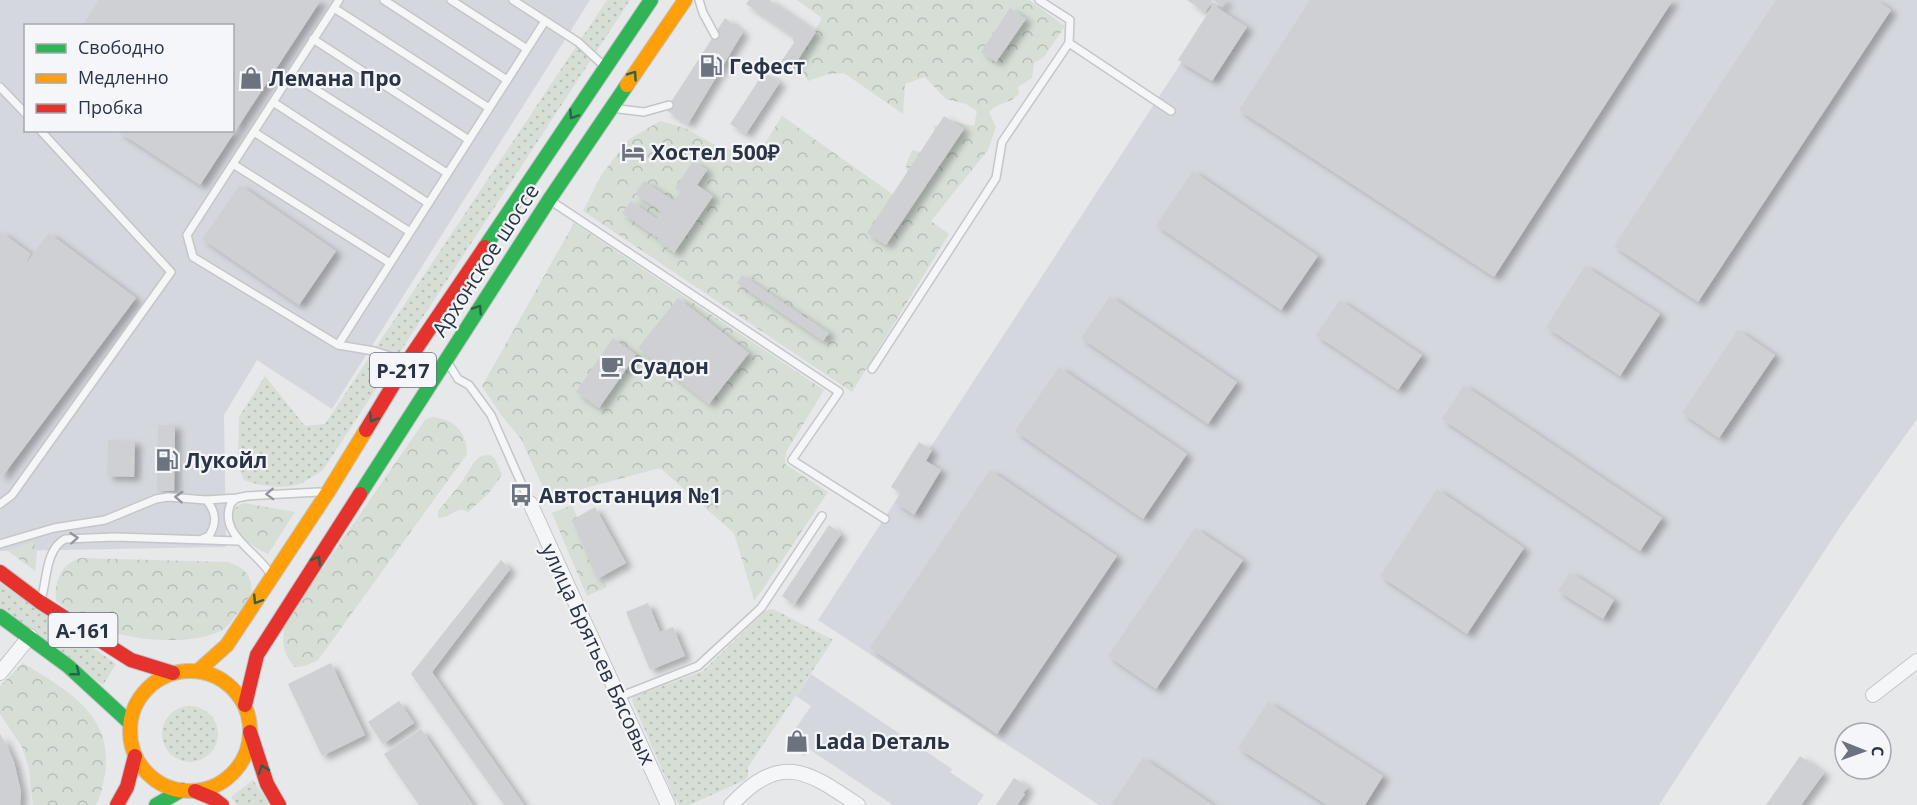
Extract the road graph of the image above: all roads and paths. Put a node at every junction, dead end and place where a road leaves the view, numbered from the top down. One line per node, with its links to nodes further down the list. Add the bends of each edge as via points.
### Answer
1 (339, 0): 9 (lane)
2 (384, 0): 17 (lane)
3 (451, 0): 14 (lane)
4 (513, 0): 10 (lane)
5 (651, 0): 15 (main road, Архонское шоссе / Р-217)
6 (685, 0): 22 (main road, Архонское шоссе / Р-217, one-way to 6)
7 (699, 0): 11 (lane)
8 (1039, 0): 13 (lane, via 1070,20)
9 (334, 8): 12 (lane); 21 (lane)
10 (545, 21): 14 (lane); 15 (lane)
11 (715, 35)
12 (313, 39): 16 (lane); 27 (lane)
13 (1069, 43): 23 (lane); 37 (lane, via 1002,142 996,178)
14 (527, 49): 17 (lane)
15 (605, 66): 36 (main road, Архонское шоссе / Р-217, one-way to 36)
16 (291, 74): 19 (lane); 29 (lane)
17 (507, 80): 21 (lane)
18 (0, 87): 24 (lane)
19 (273, 102): 26 (lane); 31 (lane)
20 (669, 105): 22 (lane, via 644,112)
21 (489, 108): 27 (lane)
22 (610, 109): 30 (main road, Архонское шоссе / Р-217)
23 (1171, 111)
24 (24, 112)
25 (42, 132): 42 (lane, via 171,272 12,495)
26 (254, 132): 28 (lane); 32 (lane)
27 (469, 140): 29 (lane)
28 (233, 164): 33 (lane); 34 (lane, via 188,235 193,256)
29 (447, 173): 31 (lane)
30 (549, 200): 35 (main road, Архонское шоссе / Р-217, one-way to 30); 44 (lane, via 839,392 792,460)
31 (428, 203): 32 (lane)
32 (410, 232): 33 (lane)
33 (390, 263): 34 (lane)
34 (338, 345): 36 (lane)
35 (446, 358): 41 (lane, via 458,379 469,385 490,415); 59 (main road, Архонское шоссе / Р-217, one-way to 35, via 257,655)
36 (407, 362): 38 (main road, Архонское шоссе / Р-217, one-way to 38)
37 (872, 369)
38 (328, 492): 39 (lane, one-way to 39); 49 (main road, Архонское шоссе / Р-217)
39 (237, 498): 40 (lane); 46 (lane, via 230,505 229,524)
40 (206, 500): 45 (lane, via 213,507 214,523 209,537); 47 (lane, one-way to 47, via 156,499 105,520 54,528)
41 (530, 503): 58 (street, улица Брятьев Бясовых)
42 (0, 504)
43 (822, 516): 58 (lane, via 761,608 698,666)
44 (885, 519)
45 (200, 540): 46 (lane); 50 (lane, one-way to 45, via 49,562 65,539)
46 (238, 541): 49 (lane)
47 (0, 544)
48 (0, 572): 50 (main road, А-161)
49 (272, 576): 54 (main road, Архонское шоссе / Р-217, one-way to 54, via 227,645)
50 (40, 602): 56 (main road, А-161, via 130,660)
51 (0, 616): 52 (main road, А-161)
52 (30, 636): 55 (street); 60 (main road, А-161, one-way to 60, via 103,694)
53 (1917, 661): 57 (street)
54 (198, 670): 56 (main road); 59 (main road, via 226,682)
55 (0, 673)
56 (172, 673): 60 (main road, via 152,684 141,696)
57 (1873, 695)
58 (619, 697): 68 (street, улица Брятьев Бясовых)
59 (244, 705): 61 (main road)
60 (130, 723): 62 (main road)
61 (250, 732): 63 (main road, via 246,755 228,779 211,788); 67 (main road, one-way to 61, via 267,784)
62 (135, 756): 63 (main road, via 153,779 168,788); 64 (main road, via 127,787)
63 (189, 791): 65 (main road); 66 (main road)
64 (117, 805)
65 (156, 805)
66 (222, 805)
67 (279, 805)
68 (668, 805)
69 (730, 805): 70 (street, via 774,772 798,772 817,778)
70 (858, 805)

